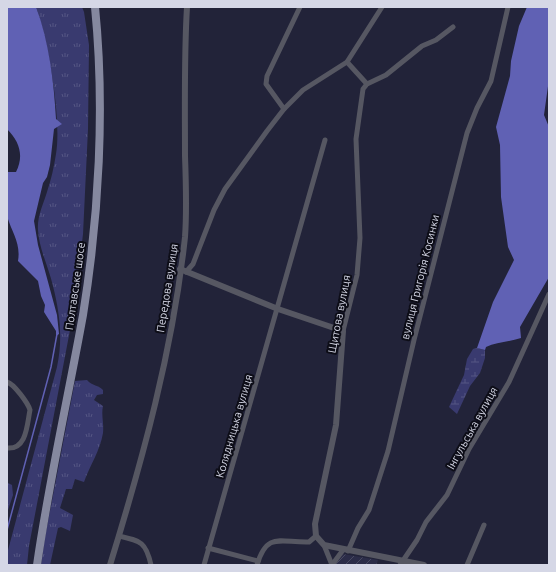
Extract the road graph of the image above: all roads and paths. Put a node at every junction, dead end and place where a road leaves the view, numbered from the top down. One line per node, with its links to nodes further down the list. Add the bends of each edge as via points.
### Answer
1 (95, 7): 25 (main road, Полтавське шосе, via 98,135 90,262 83,314)
2 (187, 7): 11 (street, Передова вулиця)
3 (300, 7): 9 (street, via 266,84)
4 (382, 7): 7 (street)
5 (508, 7): 22 (street, вулиця Григорія Косинки, via 491,81 477,108 468,134 388,451 369,510)
6 (453, 26): 8 (street, via 436,40 422,46 386,75)
7 (347, 62): 8 (street); 9 (street, via 303,90)
8 (367, 84): 14 (street, Щитова вулиця, via 363,89 356,139 360,212 358,268)
9 (284, 109): 11 (street, via 224,189 193,264)
10 (326, 140): 13 (street, Колядницька вулиця)
11 (183, 271): 13 (street); 18 (street, Передова вулиця, via 152,421)
12 (549, 294): 24 (street, Інгульська вулиця, via 509,382 469,449 447,495 435,508)
13 (278, 309): 14 (street); 21 (street, Колядницька вулиця)
14 (343, 331): 19 (street, Щитова вулиця, via 336,425 315,524)
15 (9, 382): 16 (street, via 30,410 23,439 16,447)
16 (7, 448)
17 (484, 525): 31 (street)
18 (119, 536): 26 (street, Передова вулиця); 27 (street, via 146,546)
19 (316, 536): 20 (street); 23 (street, via 309,542 269,542 264,546)
20 (324, 546): 22 (street); 29 (street)
21 (208, 548): 23 (street); 28 (street, Колядницька вулиця)
22 (345, 551): 24 (street); 29 (street, вулиця Григорія Косинки)
23 (257, 563)
24 (401, 563): 30 (street)
25 (37, 565)
26 (110, 565)
27 (151, 565)
28 (204, 565)
29 (332, 565)
30 (424, 565)
31 (467, 565)

